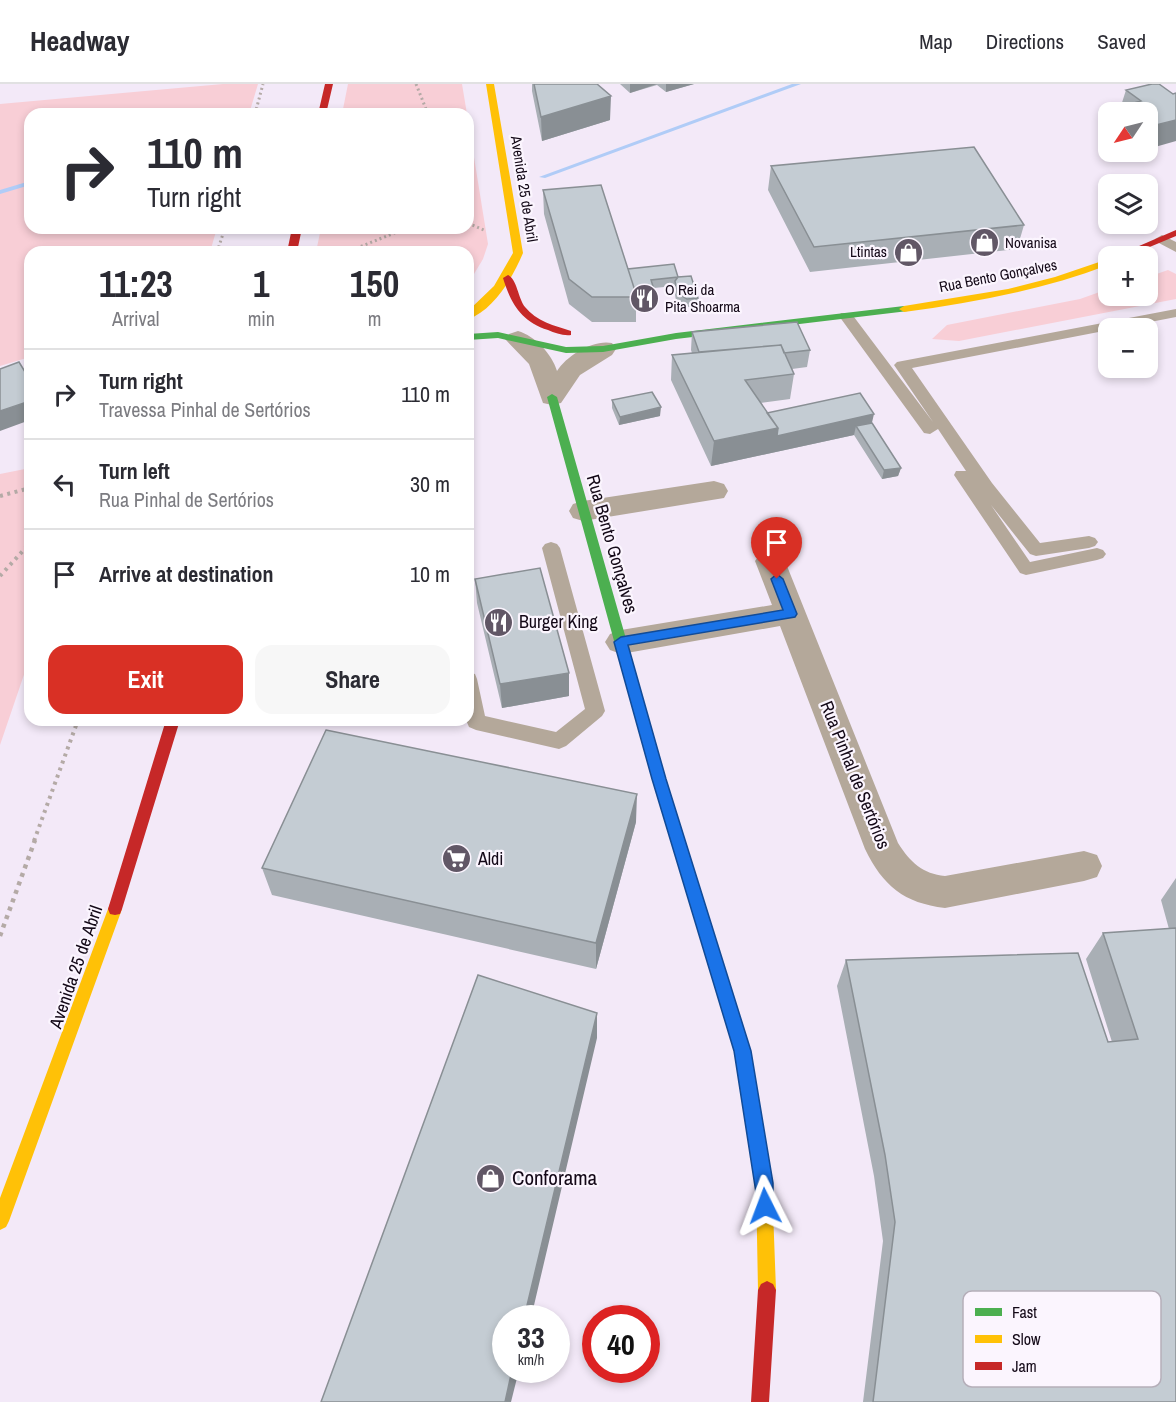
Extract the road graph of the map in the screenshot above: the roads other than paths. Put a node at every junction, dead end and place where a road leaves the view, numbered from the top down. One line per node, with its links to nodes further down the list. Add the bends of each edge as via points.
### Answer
1 (329, 84): 3 (street)
2 (493, 86): 9 (street, Avenida 25 de Abril, via 518,253)
3 (323, 108)
4 (1176, 233): 5 (street)
5 (1162, 239): 6 (street); 7 (lane)
6 (1145, 246)
7 (1176, 248)
8 (1098, 266): 12 (street, Rua Bento Gonçalves, via 1068,278 958,303)
9 (508, 278): 10 (street, Avenida 25 de Abril); 13 (street, via 515,302 531,323 582,337)
10 (474, 312)
11 (1176, 314): 12 (lane, via 902,365 986,487 1036,550 1093,548 1026,569 948,453)
12 (846, 316): 13 (street, Rua Bento Gonçalves)
13 (676, 336): 16 (street)
14 (474, 337): 15 (street)
15 (518, 339): 16 (street, via 566,350); 17 (street, via 541,361)
16 (603, 350): 17 (street, via 571,369)
17 (552, 397): 19 (street, Rua Bento Gonçalves)
18 (714, 491): 19 (street)
19 (583, 510): 23 (street, Rua Bento Gonçalves)
20 (551, 548): 24 (lane, via 595,711 559,741 476,722)
21 (770, 561): 22 (street, Rua Pinhal de Sertórios)
22 (791, 614): 23 (street); 26 (street, Rua Pinhal de Sertórios, via 883,849 892,866 910,883 928,891 945,892)
23 (621, 642): 28 (street, Rua Bento Gonçalves, via 742,1051 764,1183 767,1298)
24 (474, 711)
25 (170, 726): 27 (street, Avenida 25 de Abril, via 127,872 64,1057)
26 (1084, 866)
27 (0, 1221)
28 (760, 1402)

